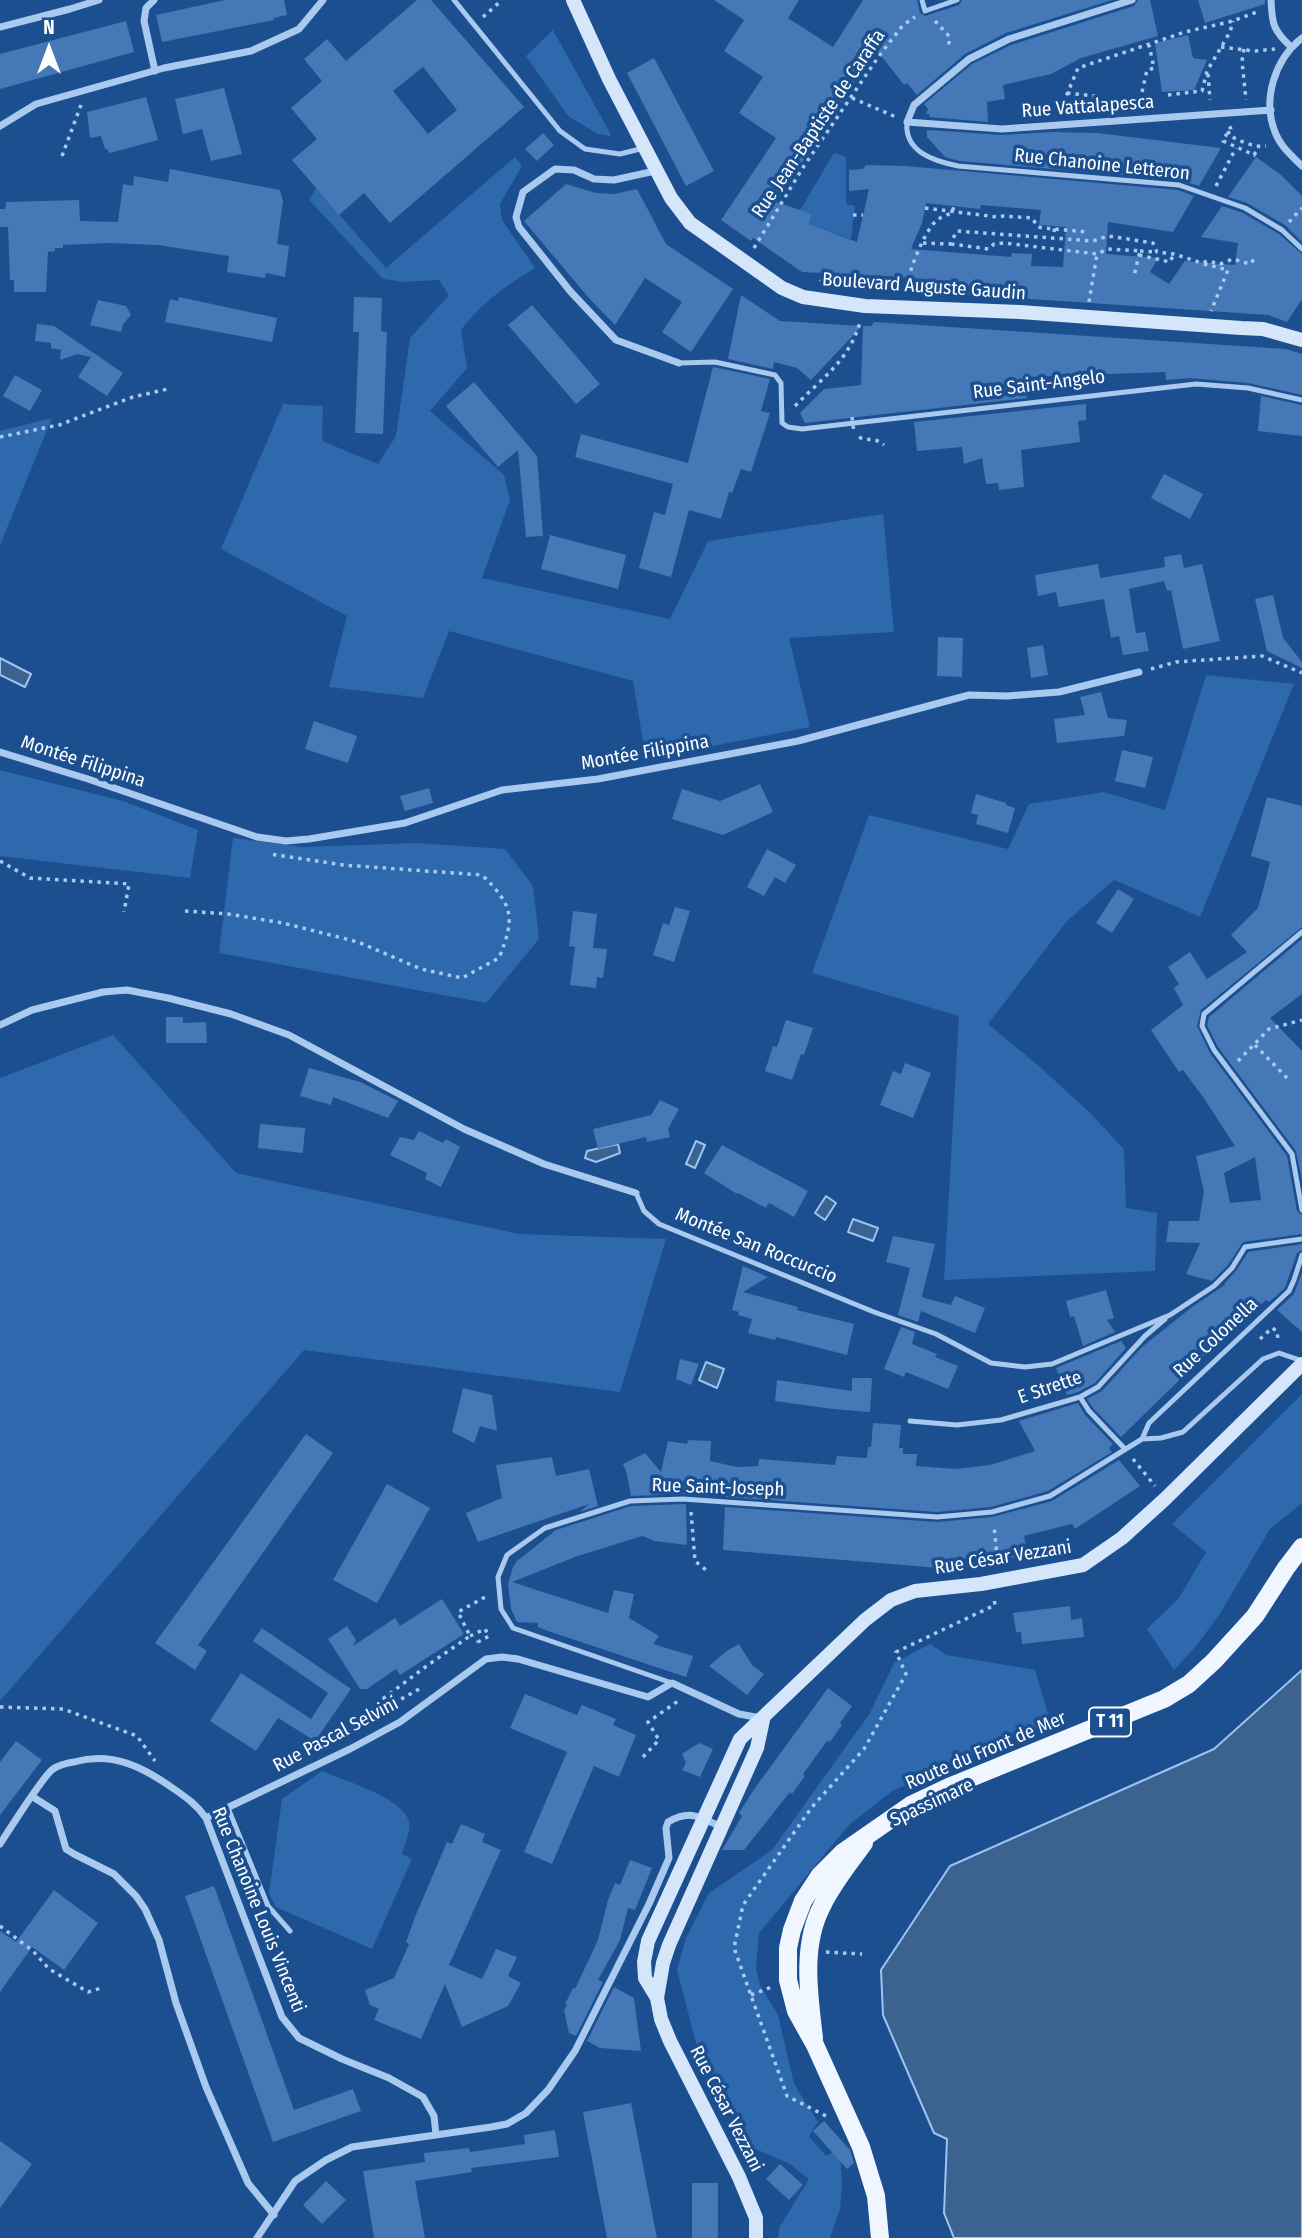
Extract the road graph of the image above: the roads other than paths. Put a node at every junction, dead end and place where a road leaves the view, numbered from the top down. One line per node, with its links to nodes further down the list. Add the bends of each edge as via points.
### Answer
1 (99, 0): 10 (street)
2 (154, 0): 13 (street, via 146,8 144,21)
3 (323, 0): 13 (street, via 299,29 251,51)
4 (454, 0): 17 (lane, via 561,131 585,149 620,154)
5 (573, 0): 17 (main road, Boulevard Auguste Gaudin)
6 (922, 0): 7 (lane, via 925,11)
7 (957, 0)
8 (1132, 0): 15 (street, via 1009,39 969,59 914,105)
9 (1271, 0): 12 (street, via 1277,34)
10 (0, 27)
11 (1302, 38): 12 (street)
12 (1291, 47): 14 (street, via 1278,64)
13 (155, 71): 16 (street, via 36,104)
14 (1271, 110): 15 (street, Rue Vattalapesca, via 988,129); 18 (street, via 1281,144)
15 (907, 122): 20 (lane, Rue Chanoine Letteron, via 906,131 917,150 929,159 1178,185 1245,208)
16 (0, 126)
17 (645, 148): 19 (main road, Boulevard Auguste Gaudin)
18 (1302, 166)
19 (655, 171): 21 (main road, Boulevard Auguste Gaudin, via 690,223 782,289 803,297 865,306 1263,330); 22 (street, via 614,180 555,169 523,192 516,217 570,291 616,340)
20 (1302, 248)
21 (1302, 340)
22 (679, 363): 23 (lane, Rue Saint-Angelo, via 715,362 775,374 781,383 782,423 802,429 1196,384 1248,388)
23 (1302, 400)
24 (1139, 672): 25 (street, Montée Filippina, via 1059,692 969,695 798,741 598,779 502,790 405,823 286,841 257,837)
25 (0, 752)
26 (1302, 932): 29 (lane, via 1204,1014 1202,1026 1214,1051 1292,1154)
27 (0, 1025): 28 (street, Montée San Roccuccio, via 32,1010 127,990 231,1014 289,1035 464,1129 544,1164)
28 (636, 1193): 32 (lane, Montée San Roccuccio, via 644,1211 659,1224 936,1334 991,1363 1052,1364)
29 (1302, 1210)
30 (1302, 1239): 32 (lane, Montée San Roccuccio, via 1245,1247 1214,1286)
31 (1302, 1255): 36 (lane, Rue Colonella, via 1289,1291 1149,1423)
32 (1170, 1315): 34 (lane, E Strette, via 1098,1387)
33 (1302, 1363): 36 (lane, via 1279,1353 1263,1359 1183,1432); 40 (main road, Rue César Vezzani, via 1165,1499 1083,1565 915,1591 891,1600)
34 (1080, 1398): 35 (lane, E Strette, via 1001,1420 957,1425); 37 (lane)
35 (910, 1421)
36 (1142, 1439): 37 (lane, Rue Saint-Joseph)
37 (1125, 1449): 39 (lane, Rue Saint-Joseph, via 1049,1496 992,1512 937,1517 690,1500 630,1501 545,1528 507,1555 498,1589 501,1609 513,1628)
38 (1302, 1547): 53 (main road, Route du Front de Mer / T 11, via 1255,1616 1189,1684 1164,1699 931,1795 890,1818 870,1834 831,1890 812,1933 809,1984 815,2045 861,2147 876,2196)
39 (672, 1683): 40 (street, via 739,1714); 42 (street, Rue Pascal Selvini, via 648,1697 518,1659 486,1659 400,1722)
40 (764, 1719): 44 (main road, Rue César Vezzani, via 740,1739); 45 (main road, Rue César Vezzani, via 757,1748)
41 (33, 1797): 43 (street, Rue Chanoine Louis Vincenti, via 51,1769 90,1757 117,1760 164,1782 197,1805); 46 (street, Rue Chanoine Louis Vincenti); 50 (street, via 55,1811 66,1849 114,1874 145,1909 206,2087 248,2183)
42 (228, 1808): 43 (street, Rue Pascal Selvini); 47 (lane, via 268,1906)
43 (206, 1818): 49 (street, Rue Chanoine Louis Vincenti, via 282,2017 299,2038 423,2097 434,2116)
44 (703, 1819): 45 (street); 48 (main road, Rue César Vezzani, via 648,1941 645,1979); 49 (street, via 679,1815 668,1822 669,1858 649,1904 575,2050 548,2090 526,2113 507,2124)
45 (721, 1827): 48 (main road, Rue César Vezzani, via 669,1945)
46 (0, 1844)
47 (290, 1931)
48 (657, 1998): 52 (main road, Rue César Vezzani, via 670,2041 757,2218)
49 (436, 2135): 50 (street, via 343,2151 295,2181)
50 (274, 2215): 51 (street)
51 (257, 2238)
52 (756, 2238)
53 (880, 2238)

